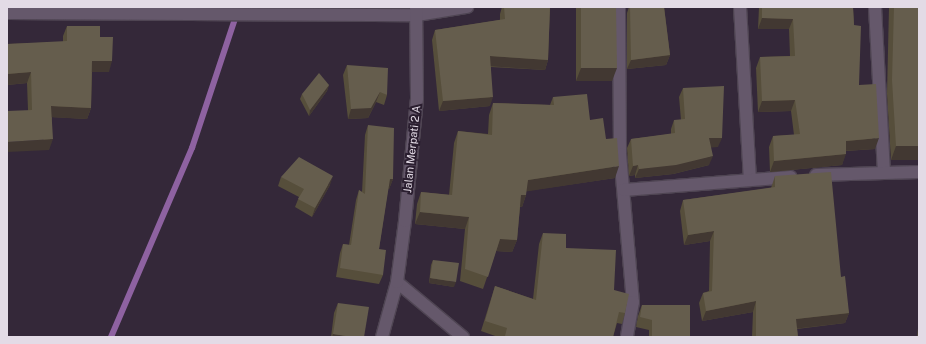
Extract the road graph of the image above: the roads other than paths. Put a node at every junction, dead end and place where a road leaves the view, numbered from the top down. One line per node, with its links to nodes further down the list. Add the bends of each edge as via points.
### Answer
1 (467, 7): 5 (street)
2 (619, 7): 10 (street)
3 (740, 7): 9 (street)
4 (875, 7): 7 (street)
5 (417, 11): 6 (street, via 275,16); 11 (street, Jalan Merpati 2 A, via 417,98)
6 (7, 13)
7 (884, 171): 8 (street); 9 (street)
8 (919, 172)
9 (750, 180): 10 (street)
10 (624, 190): 14 (street, via 633,302)
11 (397, 282): 12 (street, Jalan Merpati 2 A); 13 (street)
12 (382, 337)
13 (463, 337)
14 (627, 337)

